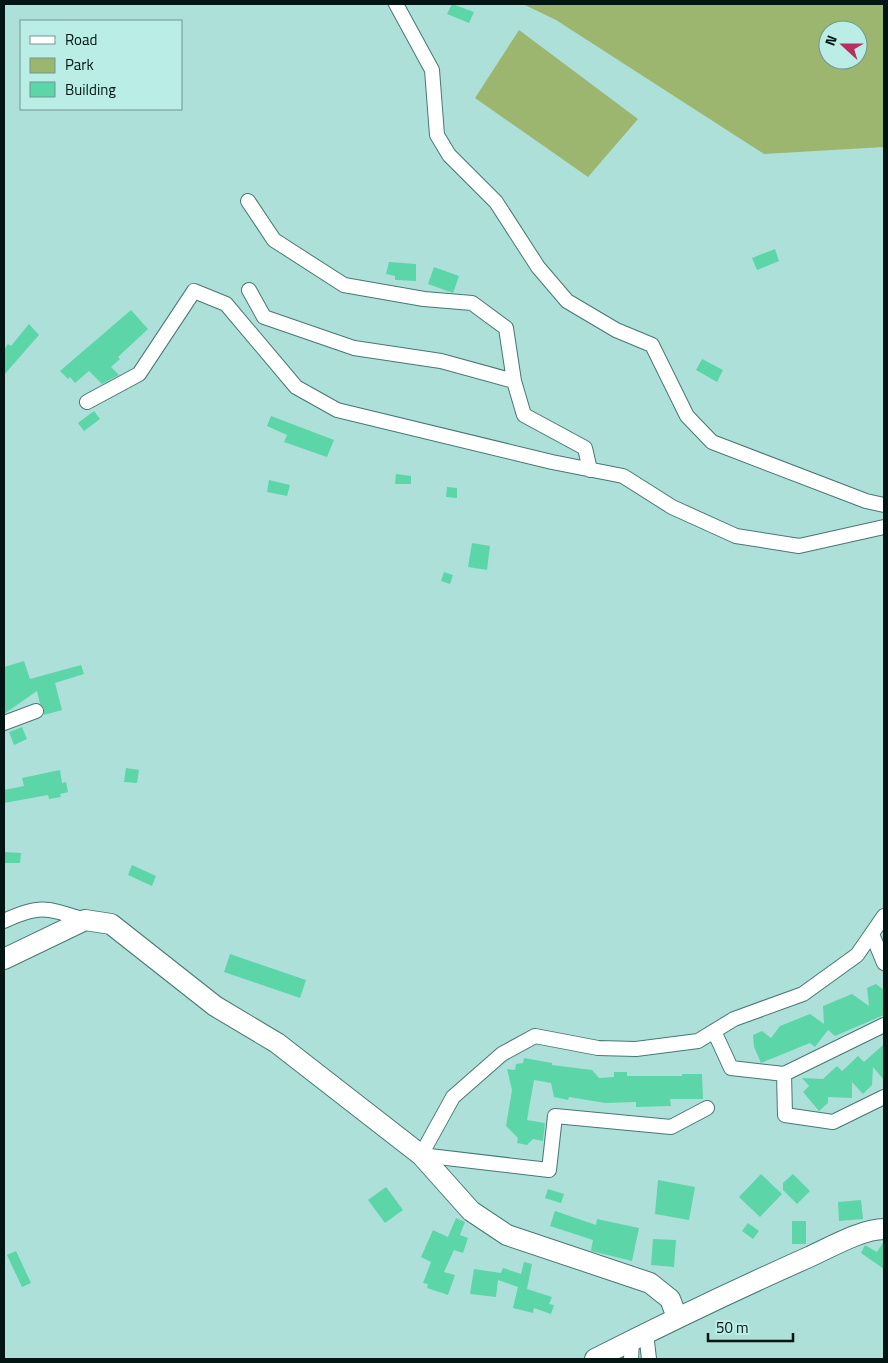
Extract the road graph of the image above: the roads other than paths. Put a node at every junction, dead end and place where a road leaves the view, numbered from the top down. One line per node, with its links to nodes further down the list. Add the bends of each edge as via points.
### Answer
1 (396, 4): 7 (street, via 432,70 437,135 449,154 496,202 538,267 567,301 616,330 652,345 687,416 712,442 866,501)
2 (248, 201): 4 (street, via 274,240 344,285 424,299 472,303 506,328)
3 (249, 290): 4 (street, via 264,317 354,348 441,361)
4 (514, 381): 6 (street, via 524,414 585,448)
5 (87, 402): 6 (street, via 139,374 194,292 226,304 296,387 337,410)
6 (590, 470): 8 (street, via 623,476 672,507 736,536 799,546)
7 (884, 504)
8 (884, 527)
9 (36, 710): 10 (street)
10 (4, 724)
11 (884, 916): 14 (street)
12 (85, 920): 13 (street, via 48,908 27,910); 15 (main road); 22 (main road, via 111,924 215,1006 277,1043)
13 (4, 921)
14 (872, 934): 16 (street); 18 (street, via 858,955 804,994 734,1019)
15 (4, 959)
16 (884, 963)
17 (884, 1025): 19 (street)
18 (714, 1031): 19 (street, via 731,1068); 22 (street, via 698,1041 636,1049 598,1048 534,1036 502,1054 453,1097)
19 (784, 1074): 20 (street, via 785,1115 833,1122)
20 (884, 1097)
21 (707, 1108): 22 (street, via 671,1127 554,1116 549,1170)
22 (421, 1155): 24 (main road, via 471,1212 507,1235 650,1283 670,1298)
23 (883, 1228): 24 (main road, via 853,1238)
24 (677, 1317): 25 (main road)
25 (636, 1344): 26 (main road); 27 (street)
26 (595, 1359)
27 (649, 1359)

